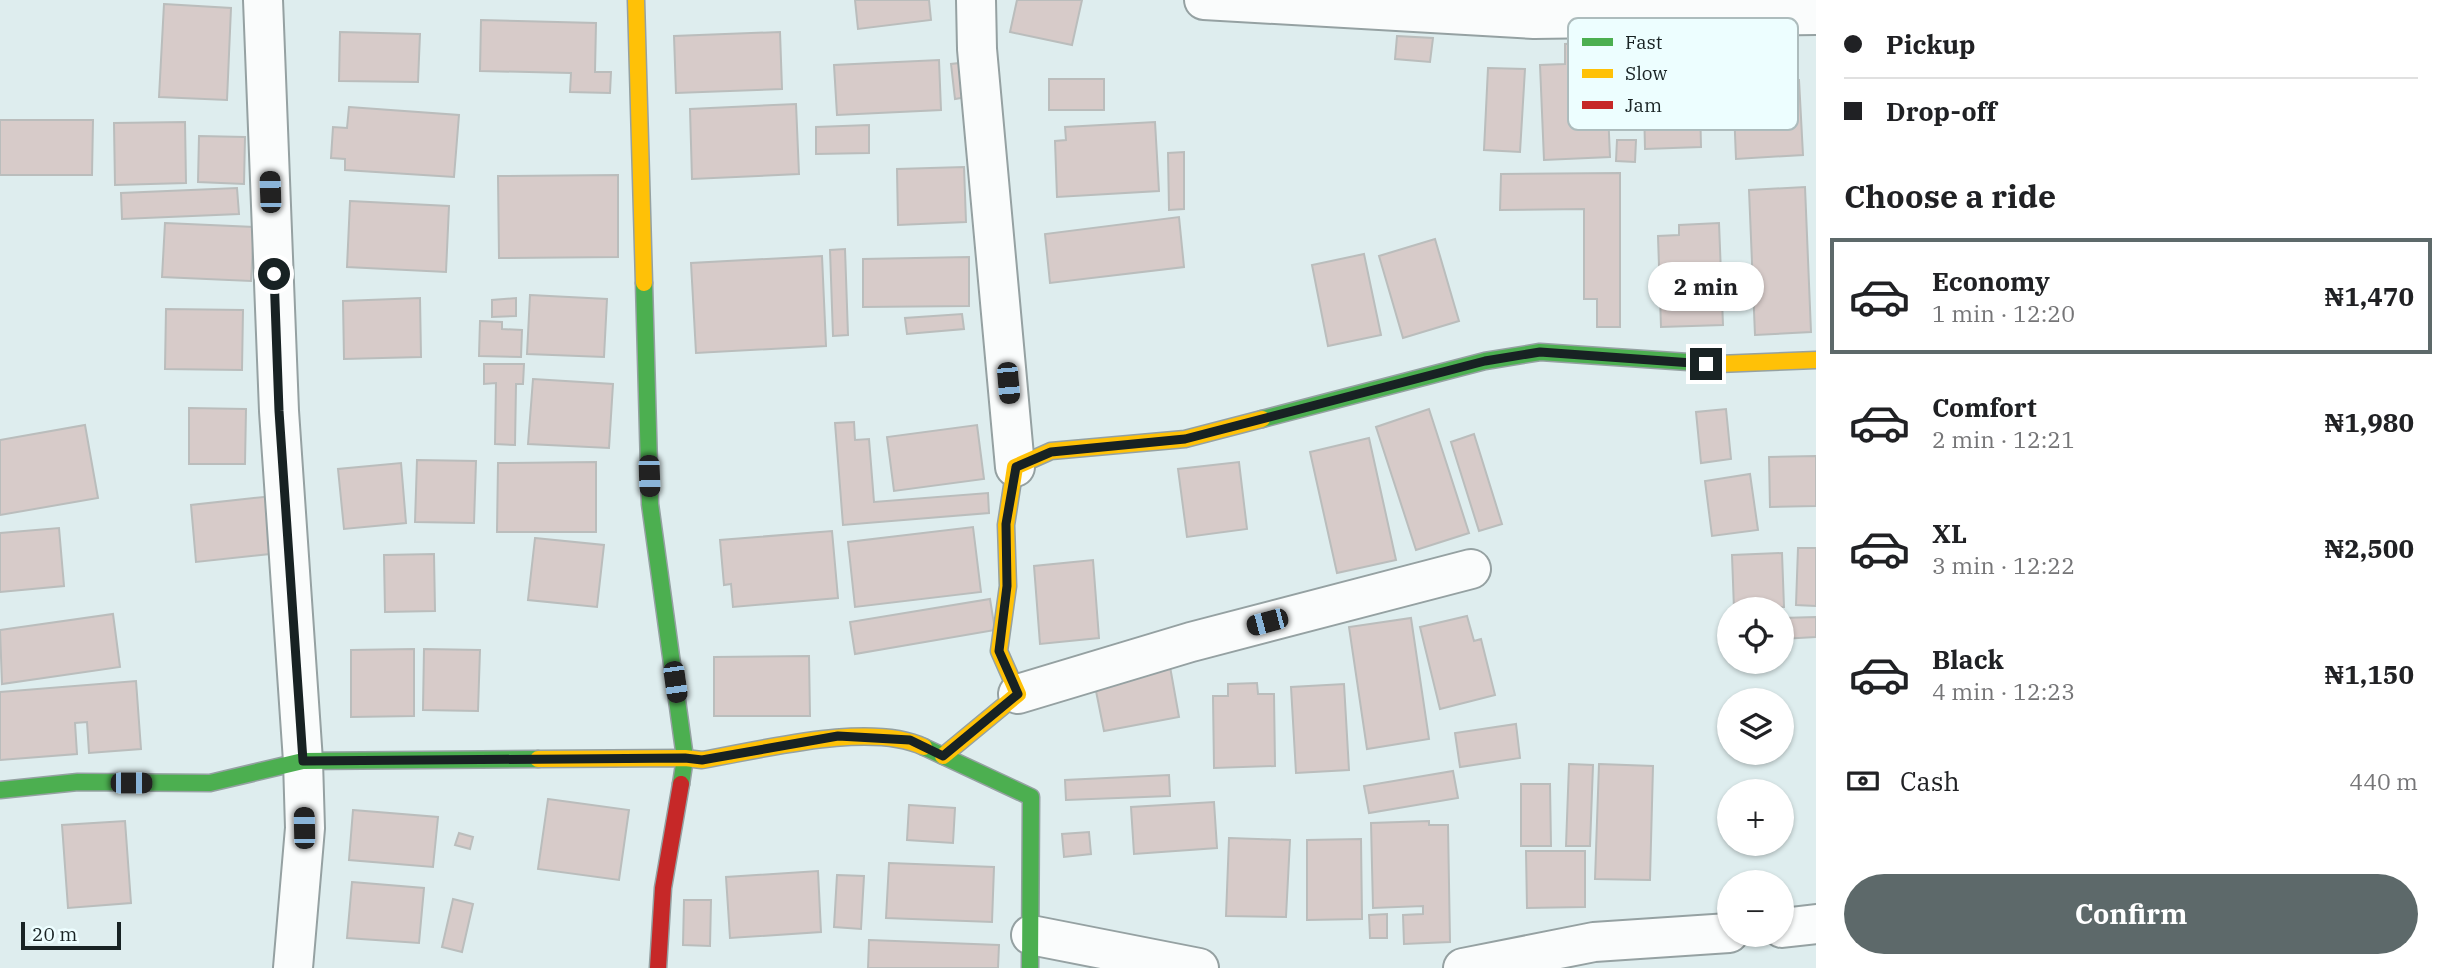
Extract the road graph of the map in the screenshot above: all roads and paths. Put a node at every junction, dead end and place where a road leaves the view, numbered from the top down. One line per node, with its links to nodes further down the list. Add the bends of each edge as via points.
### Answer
1 (263, 0): 14 (street, via 279,411)
2 (636, 0): 13 (street, via 650,504)
3 (976, 0): 9 (street)
4 (1204, 0): 7 (street)
5 (1816, 15): 6 (street)
6 (1604, 18)
7 (1568, 19)
8 (1816, 360): 9 (street, via 1730,365 1540,352 1485,361 1185,439 1051,452)
9 (1016, 467): 11 (street, via 1006,524 1007,586 999,651)
10 (1471, 569): 11 (street, via 1191,642)
11 (1018, 694): 12 (street)
12 (943, 756): 13 (street, via 910,740 838,736 702,760); 19 (street, via 1031,797)
13 (685, 758): 14 (street); 21 (street, via 663,888)
14 (303, 761): 15 (street, via 210,783 78,782); 20 (street, via 304,828)
15 (0, 790)
16 (1816, 924): 17 (street)
17 (1794, 927)
18 (1717, 934): 23 (street, via 1594,942)
19 (1030, 952): 22 (street)
20 (293, 968)
21 (658, 968)
22 (1199, 968)
23 (1463, 968)

